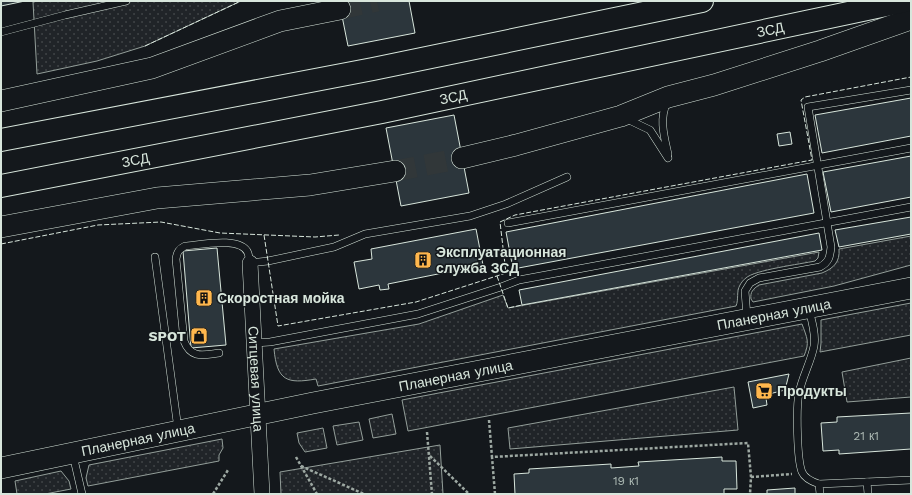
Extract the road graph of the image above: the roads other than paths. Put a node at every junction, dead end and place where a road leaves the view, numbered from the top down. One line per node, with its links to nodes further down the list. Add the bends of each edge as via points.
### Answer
1 (126, 1): 6 (lane)
2 (702, 1): 13 (highway, via 373,69)
3 (905, 1): 19 (highway, ЗСД, via 374,113)
4 (340, 9): 11 (main road, via 280,21 152,68)
5 (911, 20): 8 (main road)
6 (1, 32)
7 (911, 36): 8 (main road)
8 (820, 51): 10 (main road)
9 (911, 90): 16 (lane, via 808,108)
10 (668, 97): 12 (main road); 12 (lane, via 663,110 662,125 668,158 650,130)
11 (1, 101)
12 (621, 116): 15 (main road)
13 (1, 140)
14 (911, 148): 16 (lane)
15 (462, 158)
16 (818, 166): 21 (lane); 22 (lane)
17 (395, 171): 23 (main road, via 310,185 158,198)
18 (567, 177): 25 (lane, via 506,204 470,216 365,234 334,247)
19 (1, 186)
20 (911, 207): 22 (lane)
21 (508, 223)
22 (827, 223): 28 (lane, via 831,256 827,262 820,267 759,278 750,284 745,291); 29 (lane, via 519,280 418,314)
23 (1, 227)
24 (155, 257): 32 (lane)
25 (250, 263): 29 (street, Ситцевая улица); 30 (lane, via 248,252 230,242 185,246 177,252 184,341 193,353)
26 (906, 288): 27 (main road, Планерная улица)
27 (809, 308): 28 (main road, Планерная улица); 37 (lane, via 814,345 799,394 799,460 803,474 810,481)
28 (748, 319): 31 (main road, Планерная улица)
29 (254, 343): 31 (street, Ситцевая улица)
30 (219, 353)
31 (258, 414): 32 (main road, Планерная улица); 39 (street, Ситцевая улица)
32 (178, 431): 33 (main road, Планерная улица)
33 (73, 453): 34 (main road, Планерная улица); 38 (lane)
34 (1, 468)
35 (911, 480): 36 (lane)
36 (867, 482): 37 (lane); 41 (lane)
37 (819, 484): 40 (lane)
38 (82, 494)
39 (262, 494)
40 (820, 494)
41 (868, 494)

